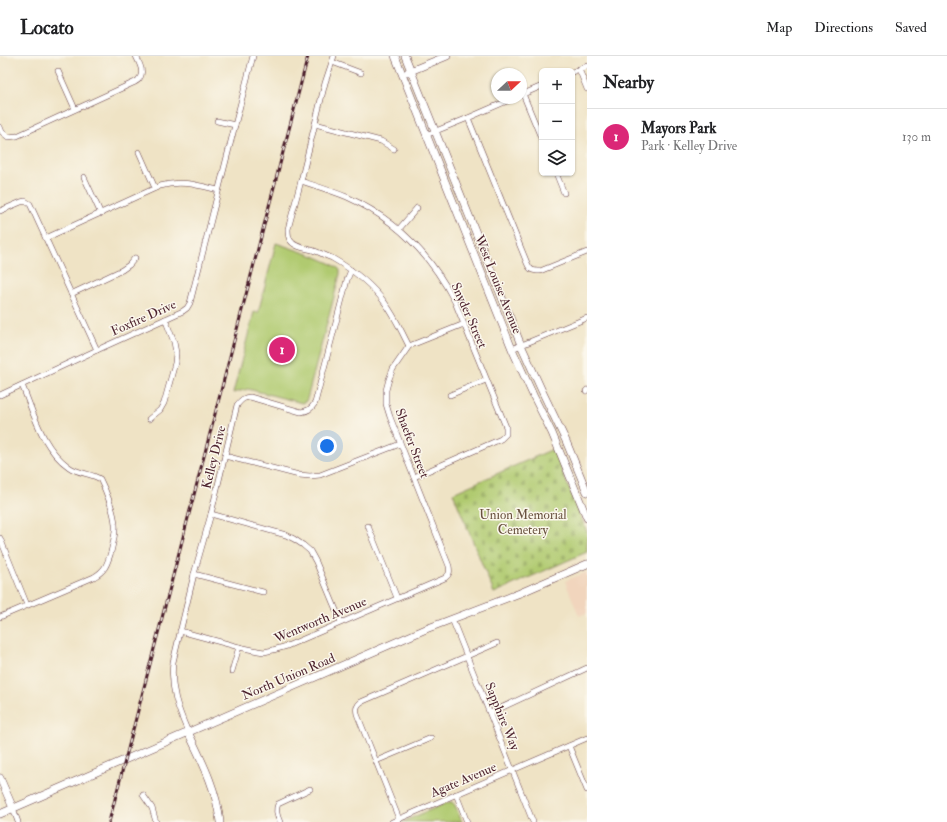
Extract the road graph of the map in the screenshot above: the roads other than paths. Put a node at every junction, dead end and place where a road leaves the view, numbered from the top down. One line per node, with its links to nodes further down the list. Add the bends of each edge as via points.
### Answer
1 (136, 56): 20 (street, via 141,69 140,79)
2 (253, 56): 24 (street, Foxfire Drive)
3 (334, 56): 7 (street)
4 (395, 56): 14 (main road, West Louise Avenue)
5 (405, 56): 11 (main road, West Louise Avenue)
6 (445, 56): 11 (main road)
7 (332, 62): 13 (street); 23 (street)
8 (587, 66): 9 (street)
9 (579, 69): 12 (street); 16 (street)
10 (58, 71): 20 (street)
11 (411, 71): 14 (main road); 26 (main road, West Louise Avenue)
12 (575, 71)
13 (361, 73)
14 (402, 74): 28 (main road, West Louise Avenue)
15 (539, 87): 17 (street)
16 (587, 89)
17 (527, 92)
18 (500, 104): 21 (street)
19 (526, 104): 27 (street)
20 (75, 109): 25 (street, via 11,138 2,132)
21 (468, 118): 26 (street); 42 (street, via 530,269 540,271)
22 (217, 121): 24 (street)
23 (315, 124): 29 (street, via 381,141); 33 (street)
24 (234, 125): 35 (street, Foxfire Drive)
25 (0, 127)
26 (435, 131): 28 (street); 49 (main road, West Louise Avenue)
27 (539, 133)
28 (426, 135): 51 (main road, West Louise Avenue)
29 (394, 149)
30 (139, 152): 34 (street)
31 (557, 176): 36 (street)
32 (84, 178): 39 (street)
33 (301, 182): 40 (street, Snyder Street, via 348,198 372,210); 44 (street, via 288,229 290,241 297,246 330,257)
34 (155, 188): 35 (street, via 181,183); 39 (street)
35 (218, 190): 47 (street, Foxfire Drive, via 190,303 184,311)
36 (564, 193)
37 (417, 208): 40 (street)
38 (0, 211): 41 (street, via 25,201 30,204)
39 (101, 214): 41 (street)
40 (399, 229): 48 (street, Snyder Street, via 433,265 447,286)
41 (46, 238): 45 (street)
42 (587, 252)
43 (135, 258): 45 (street, via 122,270)
44 (351, 270): 50 (street, via 370,285 386,303); 59 (street, Kelley Drive, via 315,403 307,411 302,412 250,397 244,398 238,405)
45 (71, 294): 52 (street)
46 (587, 318): 49 (street)
47 (165, 319): 52 (street, Foxfire Drive); 57 (street, via 174,342 175,363 164,403)
48 (464, 324): 50 (street); 53 (street, Snyder Street)
49 (522, 345): 51 (street); 61 (main road, West Louise Avenue)
50 (409, 346): 58 (street, Shaefer Street, via 393,369 386,390 386,404)
51 (512, 349): 63 (main road, West Louise Avenue, via 552,433)
52 (97, 350): 54 (street, Foxfire Drive)
53 (486, 380): 56 (street); 60 (street, Snyder Street, via 506,427 506,434 502,439)
54 (22, 385): 55 (street, Foxfire Drive); 71 (street, via 50,448 70,468 100,480 115,523 115,533 105,569 94,577)
55 (0, 395)
56 (450, 395)
57 (149, 419)
58 (400, 444): 59 (street, via 320,475 310,476); 60 (street, Shaefer Street)
59 (225, 456): 62 (street, Kelley Drive)
60 (414, 477): 66 (street, Shaefer Street)
61 (587, 492)
62 (211, 514): 68 (street, Kelley Drive); 74 (street, via 286,535 303,545 316,562)
63 (587, 518)
64 (368, 526): 70 (street)
65 (0, 538): 71 (street)
66 (447, 560): 70 (street, Wentworth Avenue, via 450,566 449,575)
67 (587, 564): 73 (main road, North Union Road)
68 (194, 574): 69 (street); 75 (street, Kelley Drive)
69 (263, 592)
70 (397, 598): 74 (street, Wentworth Avenue)
71 (27, 605): 72 (street)
72 (0, 617)
73 (452, 619): 78 (street, Sapphire Way); 82 (main road, North Union Road)
74 (341, 622): 77 (street, Wentworth Avenue, via 273,650 258,652)
75 (180, 632): 77 (street, Wentworth Avenue); 82 (street, Kelley Drive, via 172,662 173,687)
76 (497, 643): 78 (street)
77 (238, 647): 80 (street)
78 (467, 656): 81 (street, Sapphire Way); 86 (street, via 357,706 357,714)
79 (587, 668): 81 (street)
80 (232, 671)
81 (490, 713): 87 (street, Sapphire Way)
82 (188, 732): 93 (main road, North Union Road); 98 (main road, via 210,781)
83 (431, 738): 86 (street)
84 (587, 738): 85 (street, Agate Avenue)
85 (569, 746): 87 (street, Agate Avenue); 90 (street)
86 (376, 761): 95 (street)
87 (512, 770): 91 (street, Agate Avenue); 102 (street, Sapphire Way)
88 (0, 778): 93 (main road)
89 (310, 789): 99 (street, via 278,804 276,810)
90 (587, 790)
91 (456, 794): 95 (street, Agate Avenue); 101 (street)
92 (143, 795): 97 (street, via 152,808)
93 (13, 808): 94 (main road, North Union Road); 96 (street)
94 (0, 814)
95 (399, 819): 100 (street, Agate Avenue)
96 (18, 822)
97 (156, 822)
98 (220, 822)
99 (280, 822)
100 (392, 822)
101 (467, 822)
102 (533, 822)

